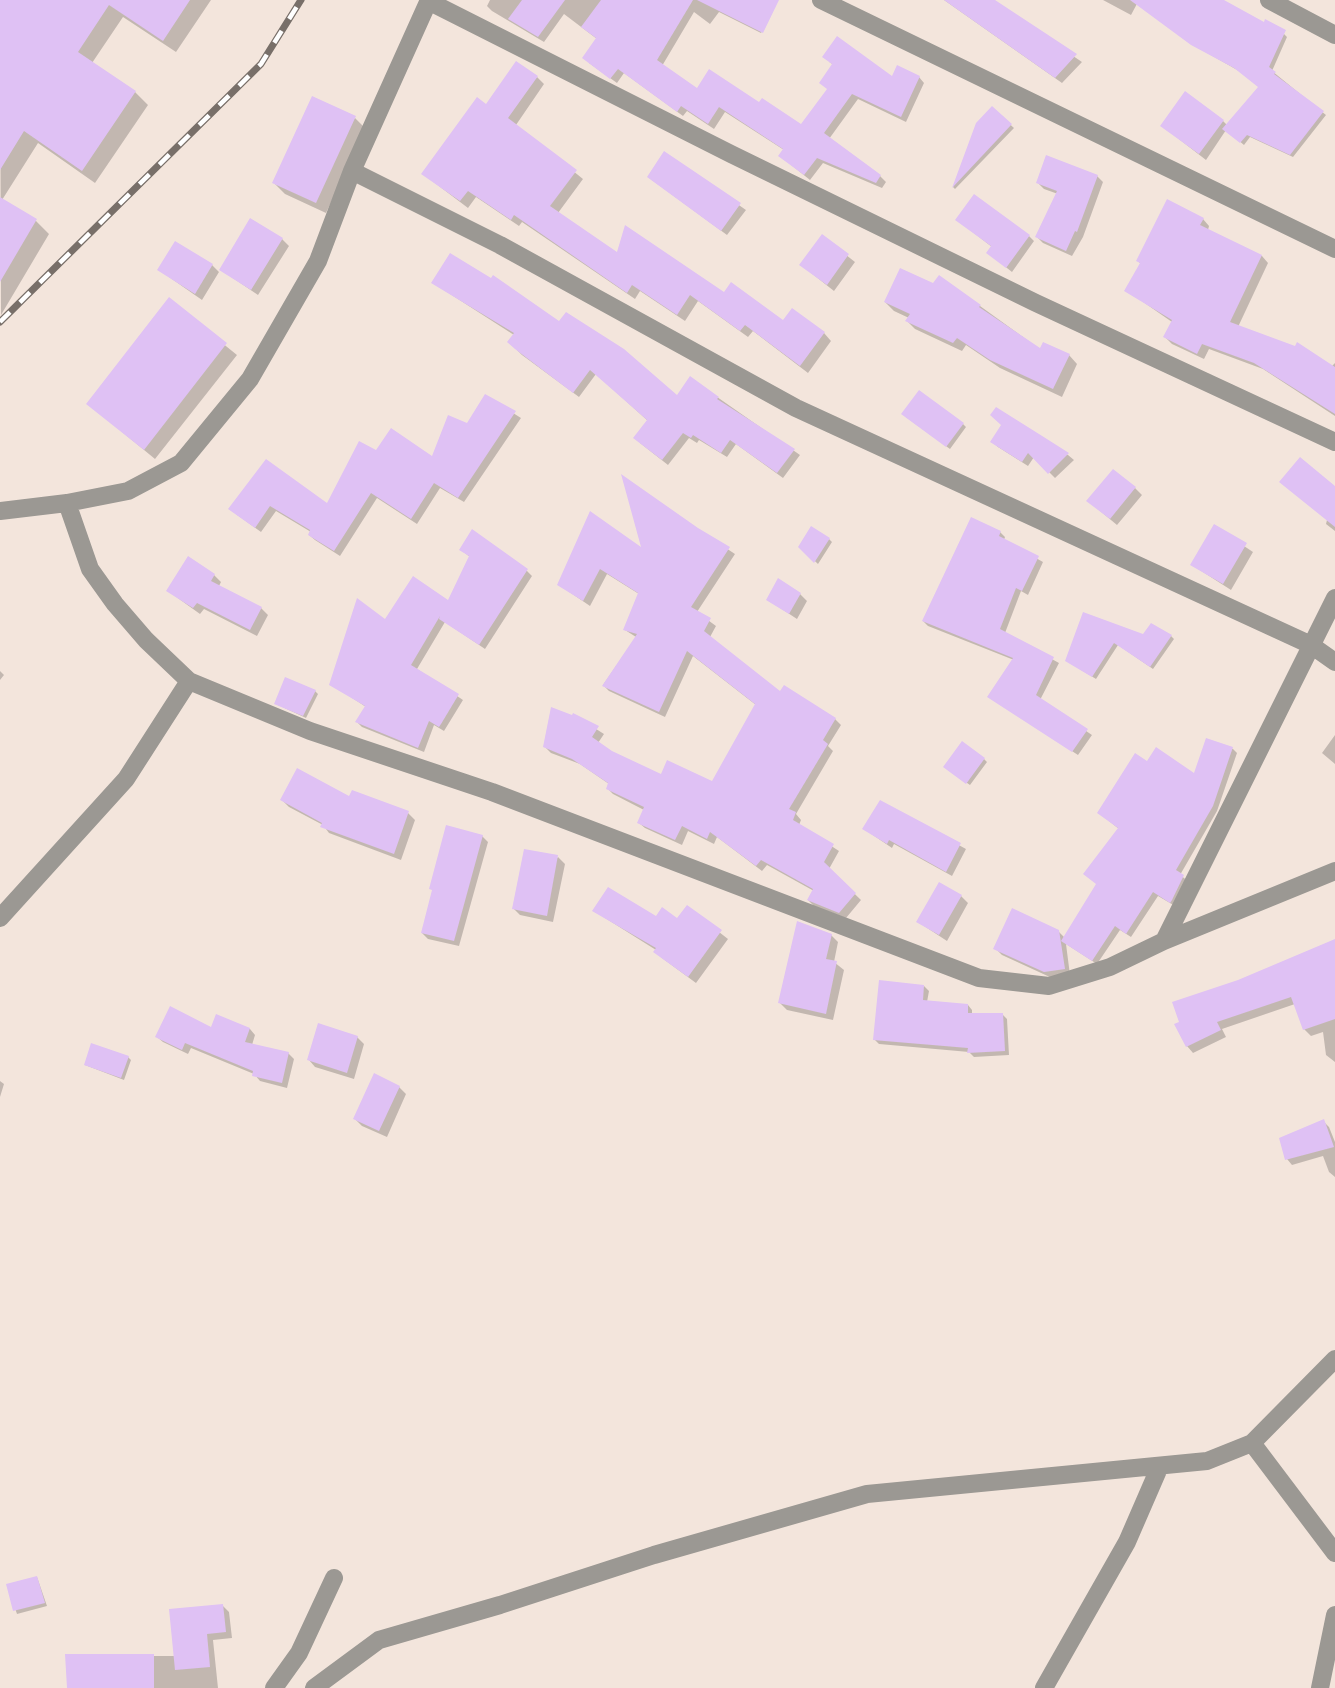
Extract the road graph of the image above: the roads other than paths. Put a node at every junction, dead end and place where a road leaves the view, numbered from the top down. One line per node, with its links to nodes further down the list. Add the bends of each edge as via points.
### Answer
1 (428, 0): 5 (street); 7 (street, via 741,160)
2 (821, 0): 6 (street)
3 (1269, 0): 4 (street)
4 (1335, 35)
5 (352, 171): 8 (street, via 318,261 250,379 181,463 128,491); 11 (street, via 500,245 796,408)
6 (1335, 249)
7 (1335, 442)
8 (67, 503): 9 (street); 13 (street, via 90,569 138,631)
9 (0, 511)
10 (1335, 598): 11 (street)
11 (1311, 645): 12 (street); 16 (street)
12 (1335, 662)
13 (189, 681): 15 (street, via 126,778); 16 (street, via 310,731 492,792 979,978 1048,986 1110,967)
14 (1335, 871): 16 (street)
15 (0, 918)
16 (1164, 941)
17 (1335, 1359): 18 (street)
18 (1252, 1443): 19 (street, via 1207,1461); 20 (street)
19 (1160, 1466): 24 (street, via 867,1494 379,1640); 25 (street, via 1127,1542)
20 (1335, 1553)
21 (334, 1578): 23 (street, via 299,1653)
22 (1335, 1615): 26 (street)
23 (274, 1688)
24 (314, 1688)
25 (1044, 1688)
26 (1320, 1688)

